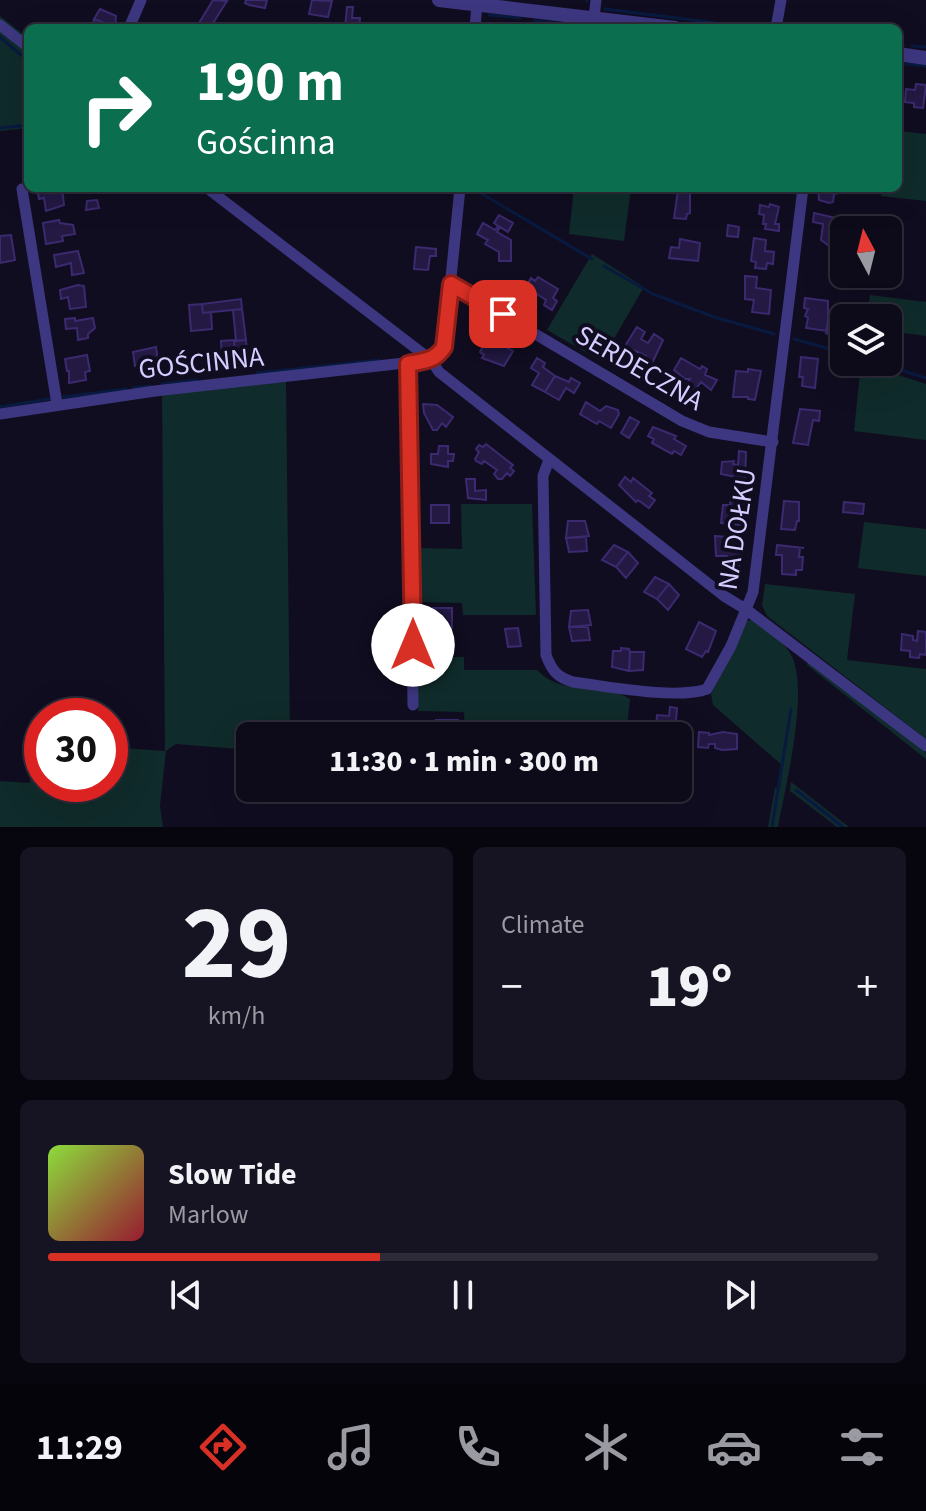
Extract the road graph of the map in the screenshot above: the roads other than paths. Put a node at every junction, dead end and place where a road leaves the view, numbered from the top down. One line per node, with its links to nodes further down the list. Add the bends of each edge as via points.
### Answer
1 (141, 0): 7 (street)
2 (439, 0): 5 (street)
3 (596, 0): 6 (street)
4 (781, 0): 10 (street)
5 (477, 4): 6 (street); 8 (street)
6 (594, 18): 9 (street)
7 (131, 24)
8 (475, 24)
9 (643, 24)
10 (777, 24)
11 (0, 25): 12 (street)
12 (24, 44)
13 (902, 55): 14 (street)
14 (926, 58)
15 (22, 189): 22 (street)
16 (212, 192): 20 (street)
17 (458, 192): 19 (street)
18 (803, 192): 24 (street, NA DOŁKU)
19 (451, 284): 20 (street, via 444,347); 24 (street, SERDECZNA, via 682,421 709,432)
20 (431, 360): 21 (street, GOŚCINNA); 25 (street)
21 (408, 364): 22 (street, GOŚCINNA); 27 (street)
22 (57, 404): 23 (street, GOŚCINNA)
23 (0, 414)
24 (773, 442): 26 (street, NA DOŁKU)
25 (549, 460): 26 (street); 26 (street, NA DOŁKU, via 543,476 546,655 560,678 676,693 703,691 711,686)
26 (747, 610): 28 (street)
27 (413, 705)
28 (926, 746)

